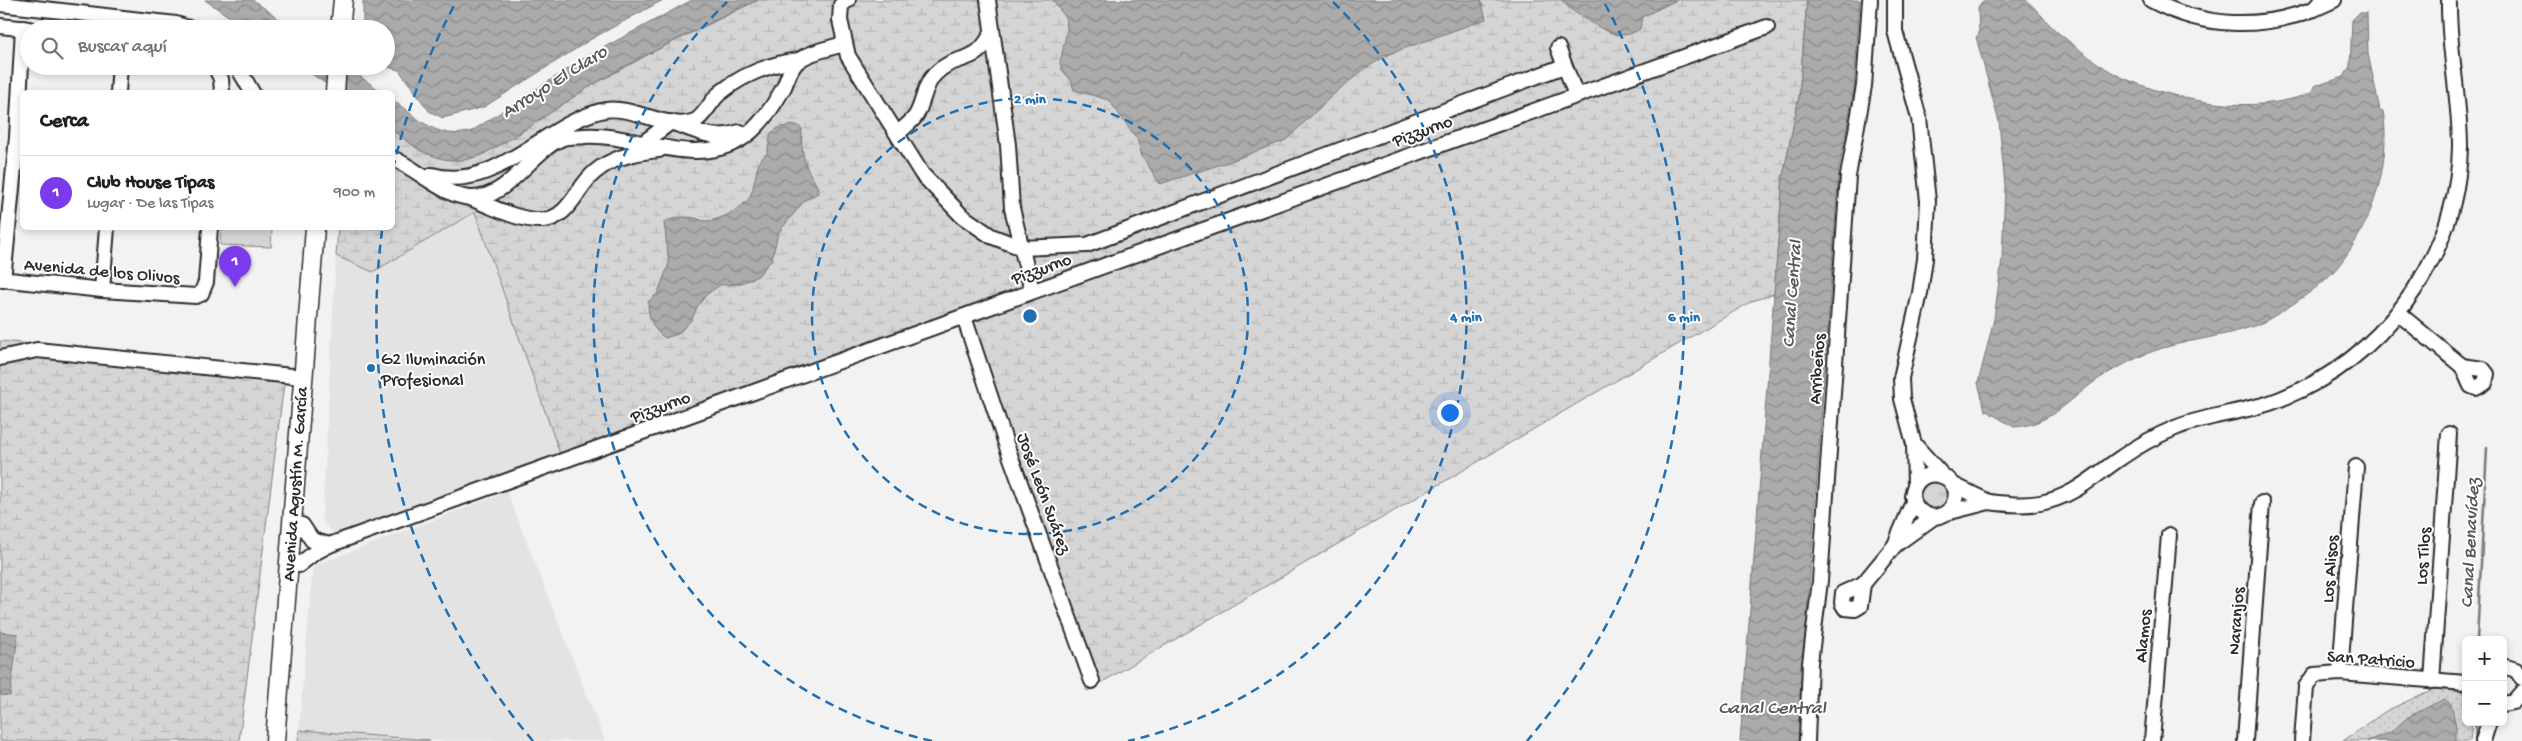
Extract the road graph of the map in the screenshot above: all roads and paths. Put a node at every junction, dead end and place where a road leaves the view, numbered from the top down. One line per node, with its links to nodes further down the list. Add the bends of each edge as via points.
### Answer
1 (331, 0): 13 (main road)
2 (343, 0): 14 (main road)
3 (848, 0): 19 (street, via 841,5)
4 (988, 0): 18 (street)
5 (1870, 0): 84 (street, Arribeños, via 1864,86 1848,176 1820,581 1810,664)
6 (1895, 0): 59 (street, via 1895,31 1919,118 1928,201 1920,293 1901,378 1903,404)
7 (2151, 0): 11 (street, via 2186,15 2236,24 2276,21)
8 (2334, 0): 11 (street)
9 (2449, 0): 53 (street, via 2459,130 2457,176 2440,240)
10 (0, 4): 12 (street)
11 (2318, 5)
12 (141, 20)
13 (329, 20)
14 (341, 20)
15 (0, 26): 17 (street)
16 (1767, 27): 35 (street, Pizzurno)
17 (20, 28)
18 (992, 32): 39 (street, via 978,53 949,64 928,81 916,116); 49 (street, via 1008,144 1012,208)
19 (844, 44): 21 (street); 39 (street, via 848,56)
20 (1558, 48): 22 (street)
21 (800, 60): 37 (street); 38 (street, via 774,63 749,74 719,93 696,120)
22 (1564, 66): 35 (street); 49 (street, via 1092,243)
23 (22, 75): 29 (street)
24 (119, 75): 30 (street)
25 (219, 75): 31 (street)
26 (242, 75): 32 (street)
27 (325, 75): 33 (main road)
28 (336, 75): 34 (main road)
29 (21, 90)
30 (118, 90)
31 (222, 90)
32 (251, 90)
33 (324, 90)
34 (335, 90)
35 (1576, 95): 52 (street, Pizzurno)
36 (20, 100): 50 (street)
37 (763, 118): 38 (street, via 743,131 725,137 712,136); 41 (street, via 742,139 723,147 691,152)
38 (671, 122): 40 (street); 43 (street, via 634,111 606,110 582,118 484,173 464,179 446,179)
39 (898, 132): 49 (street, via 922,174 962,216 991,236)
40 (643, 142): 41 (street); 44 (street, via 599,135 564,138 545,147 525,170 500,188)
41 (667, 149): 44 (street, via 637,152 594,172 574,201 545,220 523,218)
42 (395, 160): 43 (street)
43 (414, 170): 44 (street)
44 (469, 198)
45 (107, 230): 51 (street)
46 (210, 230): 51 (street, Avenida de los Olivos, via 206,282 201,294)
47 (315, 230): 57 (main road, Avenida Agustín M. García)
48 (326, 230): 67 (main road, Avenida Agustín M. García)
49 (1022, 248): 52 (street)
50 (1, 279): 51 (street, Avenida de los Olivos)
51 (102, 290)
52 (1032, 291): 54 (street, Pizzurno)
53 (2398, 314): 56 (street); 64 (street, via 2364,349 2305,388 2262,406 2177,427 2142,444 2082,488 2062,497 2029,504)
54 (964, 317): 69 (street, Pizzurno); 76 (street, José León Suárez, via 1007,447)
55 (0, 358): 57 (street, via 37,350)
56 (2462, 366)
57 (302, 377): 82 (main road, Avenida Agustín M. García)
58 (2449, 434): 77 (street, Los Tilos)
59 (1914, 444): 61 (street); 62 (street)
60 (2356, 467): 74 (street, Los Alisos)
61 (1947, 480): 62 (street, via 1937,474 1924,476); 64 (street); 66 (street, via 1956,496 1951,508)
62 (1915, 485): 63 (street)
63 (1914, 502): 66 (street, via 1921,513); 70 (street)
64 (1989, 502): 66 (street)
65 (2262, 503): 86 (street, Naranjos)
66 (1940, 515): 70 (street)
67 (302, 525): 69 (street, via 312,540); 71 (main road, Avenida Agustín M. García)
68 (2169, 535): 85 (street, Alamos)
69 (329, 545): 71 (street, Pizzurno)
70 (1896, 545): 72 (street)
71 (299, 565): 83 (main road, Avenida Agustín M. García)
72 (1863, 584)
73 (2507, 667): 75 (street, via 2516,670)
74 (2340, 673): 77 (street, San Patricio); 87 (street, San Patricio, via 2318,673 2308,682)
75 (2522, 678)
76 (1092, 681)
77 (2432, 681): 78 (street, San Patricio)
78 (2462, 683)
79 (2522, 692): 80 (street, via 2513,702)
80 (2507, 703)
81 (2487, 726): 88 (street)
82 (275, 741)
83 (287, 741)
84 (1807, 741)
85 (2152, 741)
86 (2245, 741)
87 (2302, 741)
88 (2483, 741)

